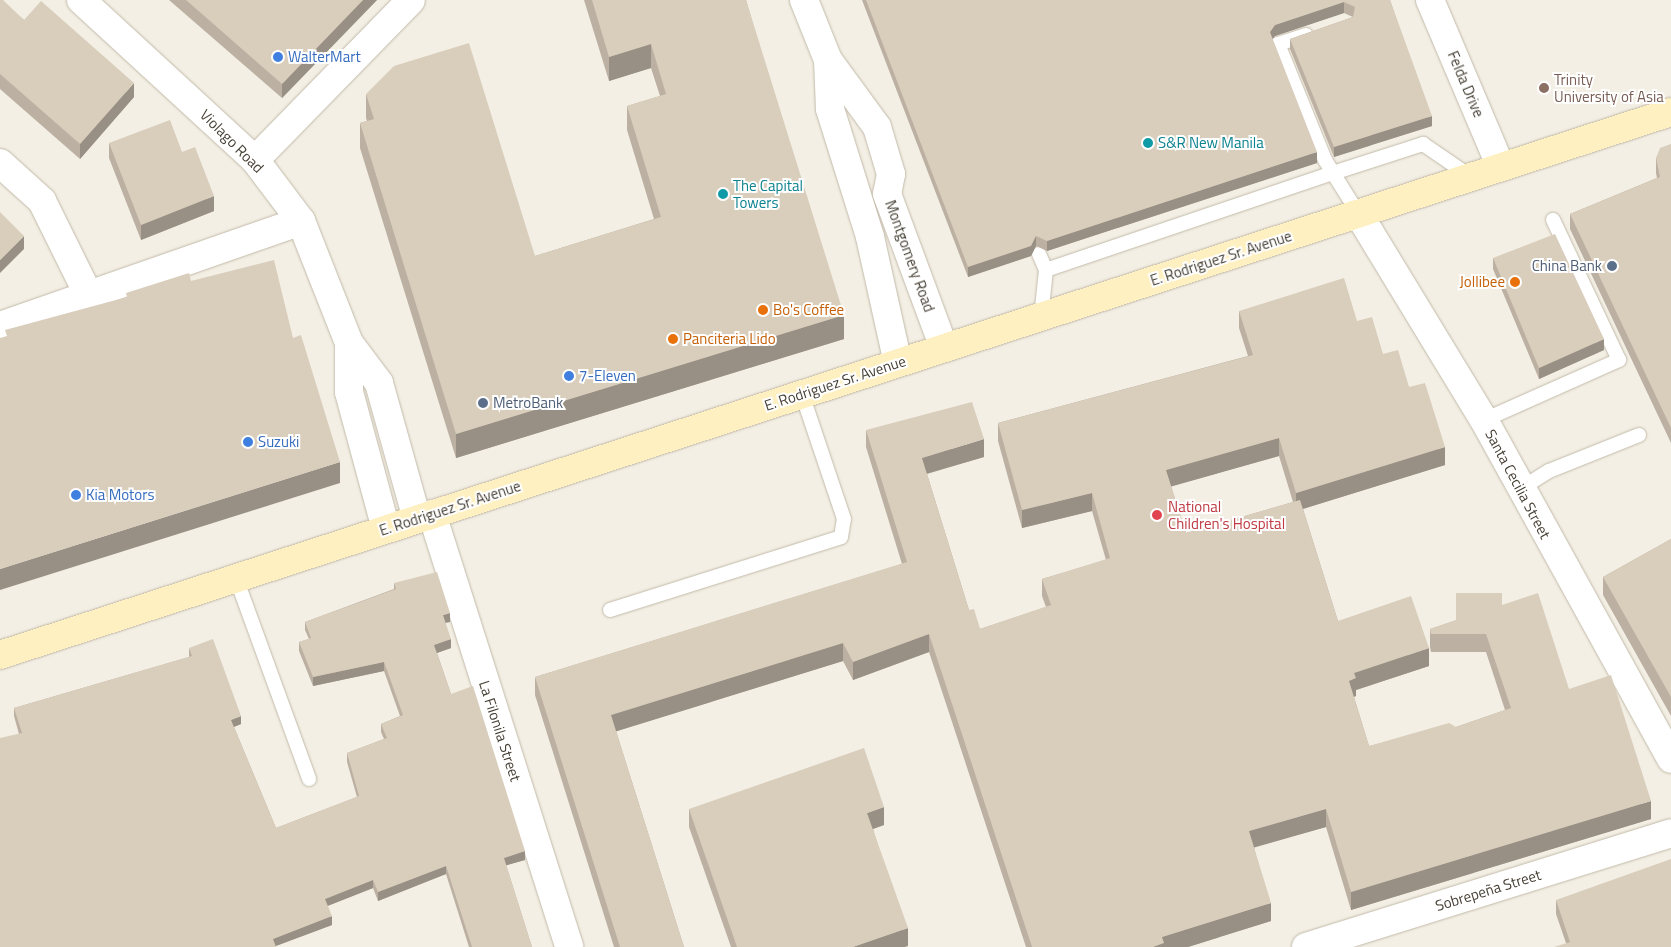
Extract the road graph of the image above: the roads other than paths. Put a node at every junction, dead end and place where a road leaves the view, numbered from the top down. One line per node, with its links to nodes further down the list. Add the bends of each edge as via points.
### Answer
1 (81, 0): 8 (street, Violago Road)
2 (411, 0): 8 (street)
3 (804, 0): 6 (street, Montgomery Road)
4 (1430, 0): 10 (street, Felda Drive)
5 (1322, 30): 11 (lane, via 1278,44)
6 (828, 60): 16 (street, Montgomery Road, via 877,127 891,174 887,194); 17 (street, Montgomery Road, via 830,109)
7 (1671, 112): 10 (main road, E. Rodriguez Sr. Avenue)
8 (255, 160): 15 (street, Violago Road)
9 (0, 163): 20 (street, via 42,201)
10 (1501, 167): 12 (main road, E. Rodriguez Sr. Avenue)
11 (1333, 173): 12 (lane, via 1424,144); 13 (lane); 19 (lane)
12 (1471, 177): 13 (main road, E. Rodriguez Sr. Avenue)
13 (1358, 214): 21 (main road, E. Rodriguez Sr. Avenue); 27 (street, Santa Cecilia Street)
14 (1553, 220): 27 (lane, via 1619,360)
15 (301, 221): 20 (street); 23 (street, Violago Road)
16 (899, 228): 17 (street); 24 (street, Montgomery Road)
17 (870, 238): 25 (street, Montgomery Road)
18 (1039, 254): 19 (lane)
19 (1046, 270): 21 (lane)
20 (90, 298): 22 (street)
21 (1041, 317): 24 (main road, E. Rodriguez Sr. Avenue)
22 (0, 326)
23 (349, 343): 30 (street, Violago Road, via 379,383); 31 (street, Violago Road, via 349,392)
24 (944, 348): 25 (main road, E. Rodriguez Sr. Avenue)
25 (898, 363): 26 (main road, E. Rodriguez Sr. Avenue)
26 (802, 394): 30 (main road, E. Rodriguez Sr. Avenue); 33 (lane, via 844,519 841,537)
27 (1484, 420): 29 (street, Santa Cecilia Street)
28 (1639, 434): 29 (lane, via 1549,471)
29 (1520, 489): 35 (street, Santa Cecilia Street)
30 (424, 517): 31 (main road, E. Rodriguez Sr. Avenue); 38 (street, La Filonila Street)
31 (386, 529): 32 (main road, E. Rodriguez Sr. Avenue)
32 (236, 578): 34 (main road, E. Rodriguez Sr. Avenue); 36 (lane)
33 (610, 610)
34 (0, 655)
35 (1671, 759)
36 (309, 779)
37 (1671, 833): 39 (street, Sobrepeña Street)
38 (569, 947)
39 (1306, 947)

